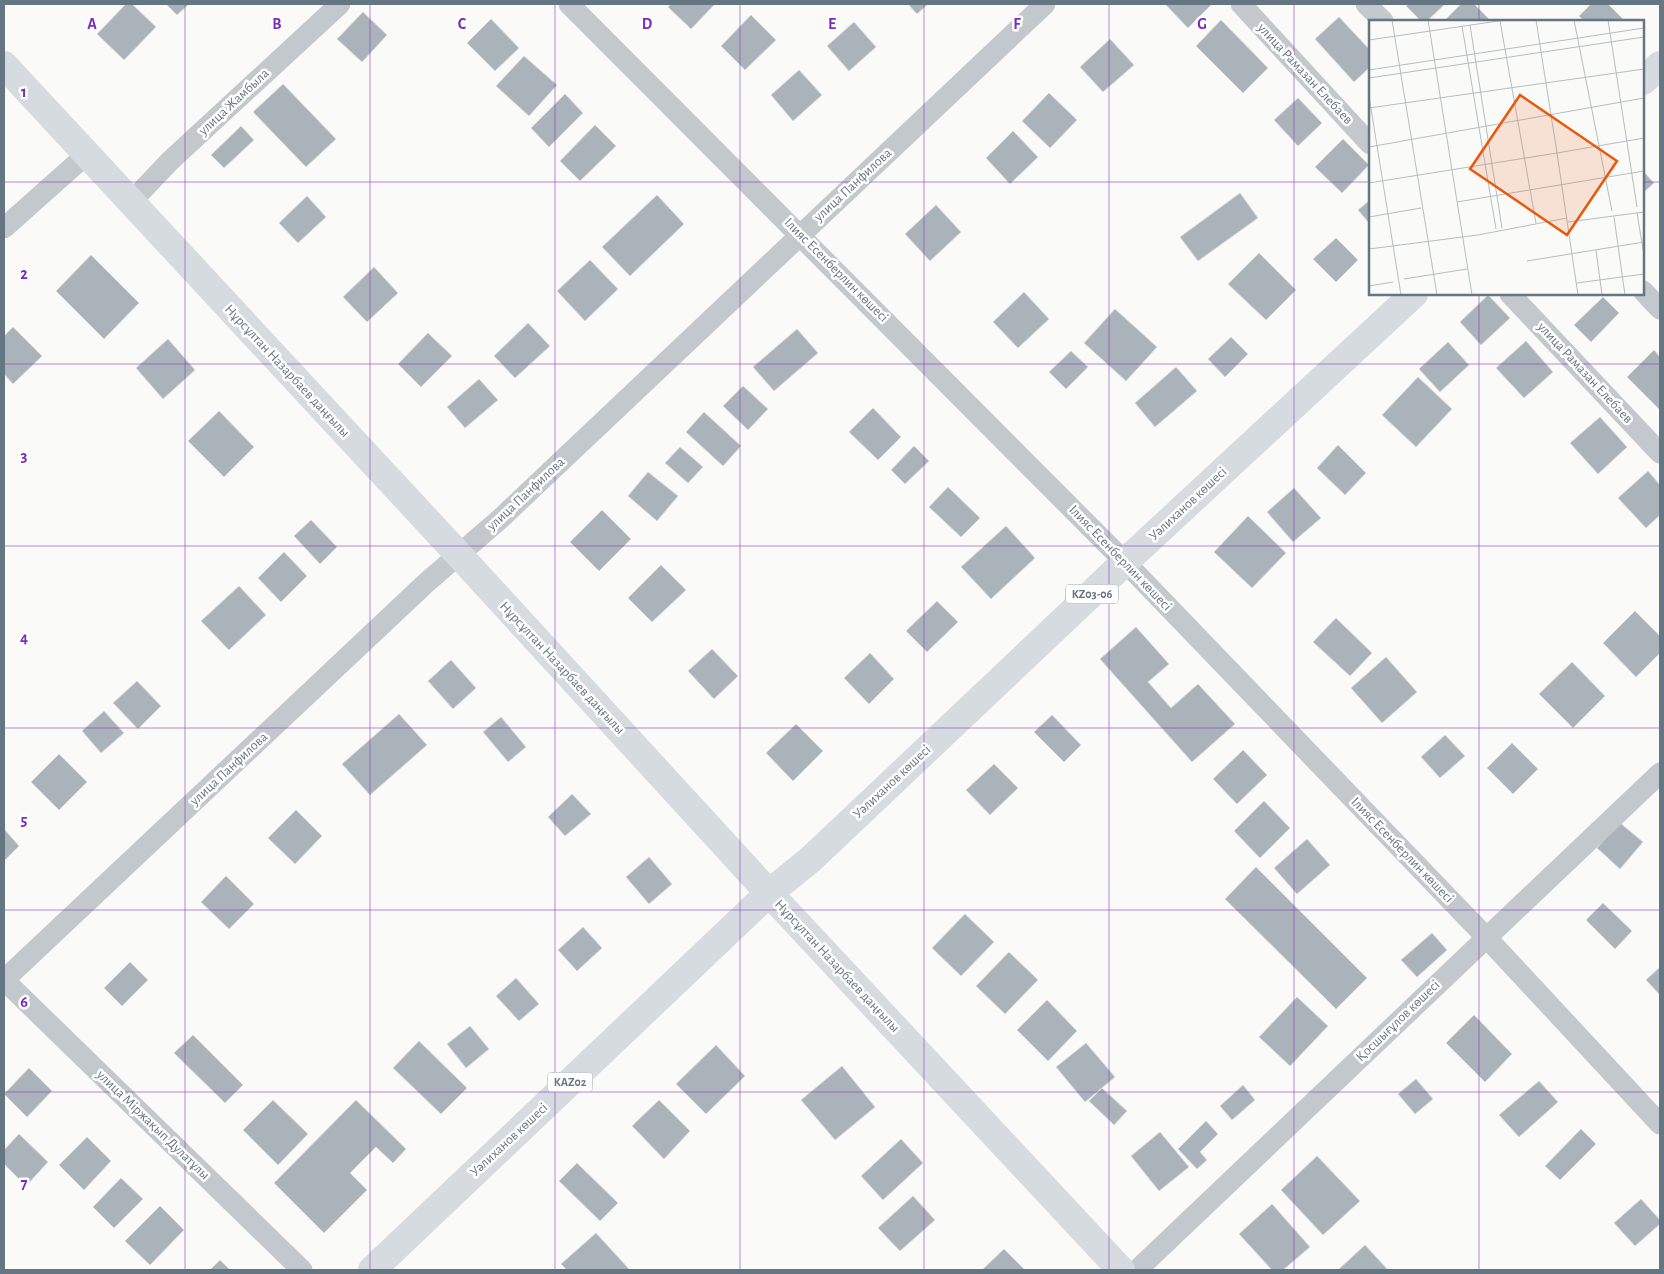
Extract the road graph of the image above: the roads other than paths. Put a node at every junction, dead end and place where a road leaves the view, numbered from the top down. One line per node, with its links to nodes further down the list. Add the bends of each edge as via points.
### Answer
1 (340, 4): 12 (street, улица Жамбыла)
2 (569, 4): 14 (street, Ілияс Есенберлин көшесі)
3 (1045, 4): 14 (street, улица Панфилова)
4 (1241, 4): 10 (street, улица Рамазан Елебаев)
5 (1366, 4): 6 (street)
6 (1382, 20)
7 (4, 65): 11 (main road, Нұрсұлтан Назарбаев даңғылы)
8 (1660, 65): 9 (main road)
9 (1644, 80)
10 (1369, 143)
11 (86, 155): 12 (main road, Нұрсұлтан Назарбаев даңғылы); 13 (street)
12 (131, 202): 20 (main road, Нұрсұлтан Назарбаев даңғылы)
13 (4, 228)
14 (800, 234): 20 (street, улица Панфилова); 21 (street, Ілияс Есенберлин көшесі)
15 (1644, 292): 18 (street)
16 (1413, 295): 21 (main road, Уәлиханов көшесі / KZ03-06)
17 (1511, 295): 19 (street, улица Рамазан Елебаев)
18 (1660, 309)
19 (1660, 453)
20 (459, 555): 23 (main road, Нұрсұлтан Назарбаев даңғылы); 25 (street, улица Панфилова)
21 (1125, 562): 23 (main road, Уәлиханов көшесі / KZ03-06, via 810,859); 24 (street, Ілияс Есенберлин көшесі)
22 (1660, 773): 24 (street, Қосшығұлов көшесі)
23 (769, 893): 28 (main road, Уәлиханов көшесі / KАZ02); 29 (main road, Нұрсұлтан Назарбаев даңғылы)
24 (1486, 937): 26 (street, Ілияс Есенберлин көшесі); 30 (street, Қосшығұлов көшесі)
25 (4, 980): 27 (street, улица Міржақып Дулатұлы)
26 (1660, 1124)
27 (302, 1270)
28 (372, 1270)
29 (1121, 1270)
30 (1137, 1270)

